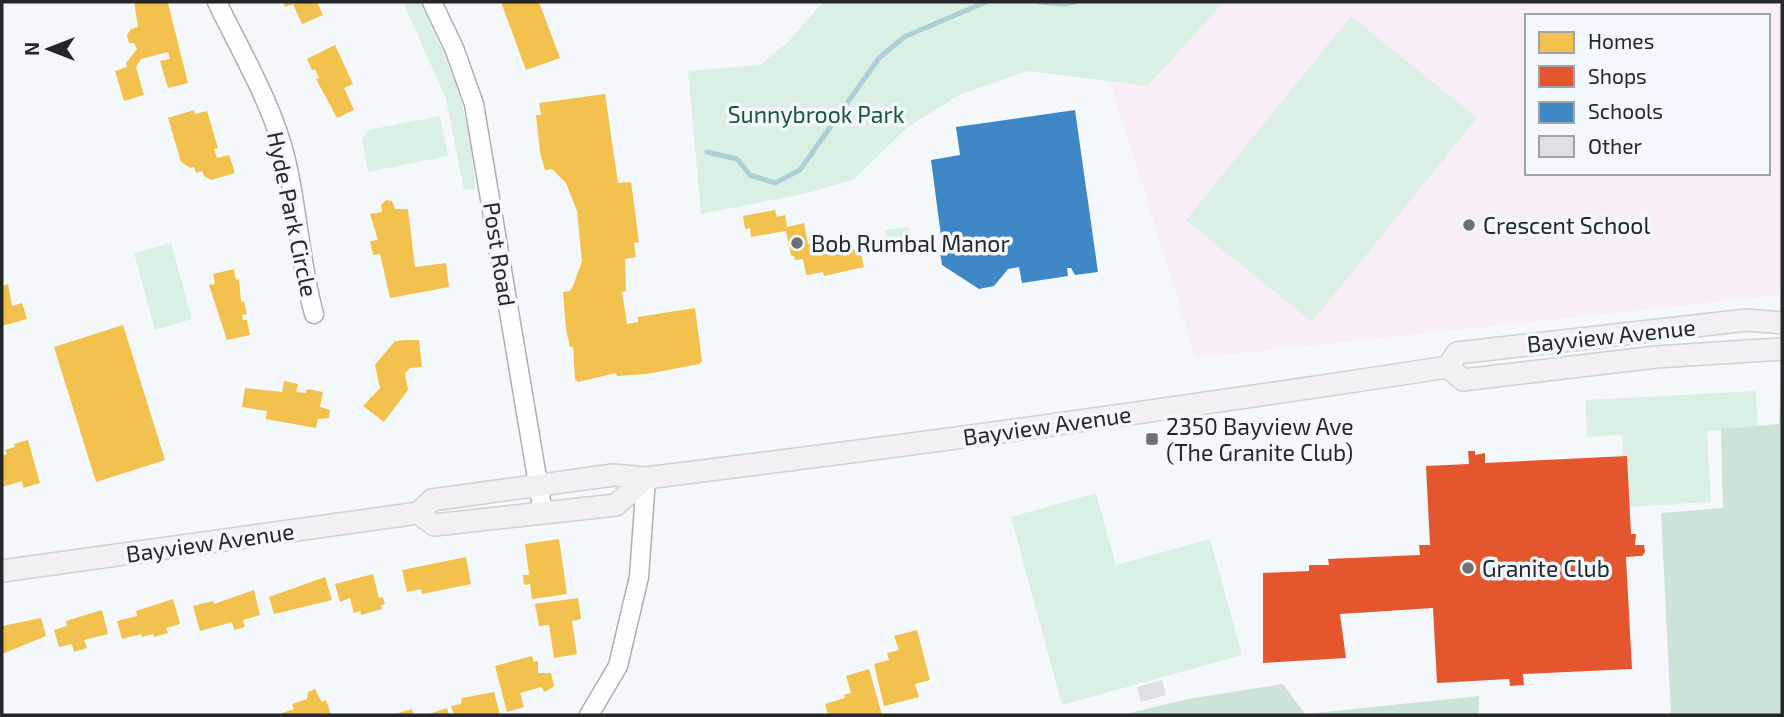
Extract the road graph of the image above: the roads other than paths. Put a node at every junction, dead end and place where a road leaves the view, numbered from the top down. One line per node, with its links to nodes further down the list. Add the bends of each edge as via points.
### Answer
1 (216, 2): 3 (street, Hyde Park Circle, via 275,123)
2 (432, 2): 8 (street, Post Road, via 474,104)
3 (314, 314)
4 (1782, 323): 6 (main road, Bayview Avenue, via 1747,320 1457,353)
5 (1782, 349): 6 (main road, Bayview Avenue, via 1656,357 1463,380)
6 (1448, 366): 7 (main road, Bayview Avenue, via 1001,433)
7 (646, 478): 8 (main road, Bayview Avenue, via 613,475); 10 (main road, Bayview Avenue, via 616,505); 12 (street, via 639,577 618,666)
8 (538, 486): 9 (main road, Bayview Avenue, via 432,500); 10 (street, Post Road)
9 (418, 513): 10 (main road, Bayview Avenue, via 434,525); 11 (main road, Bayview Avenue)
10 (543, 513)
11 (2, 571)
12 (589, 715)

